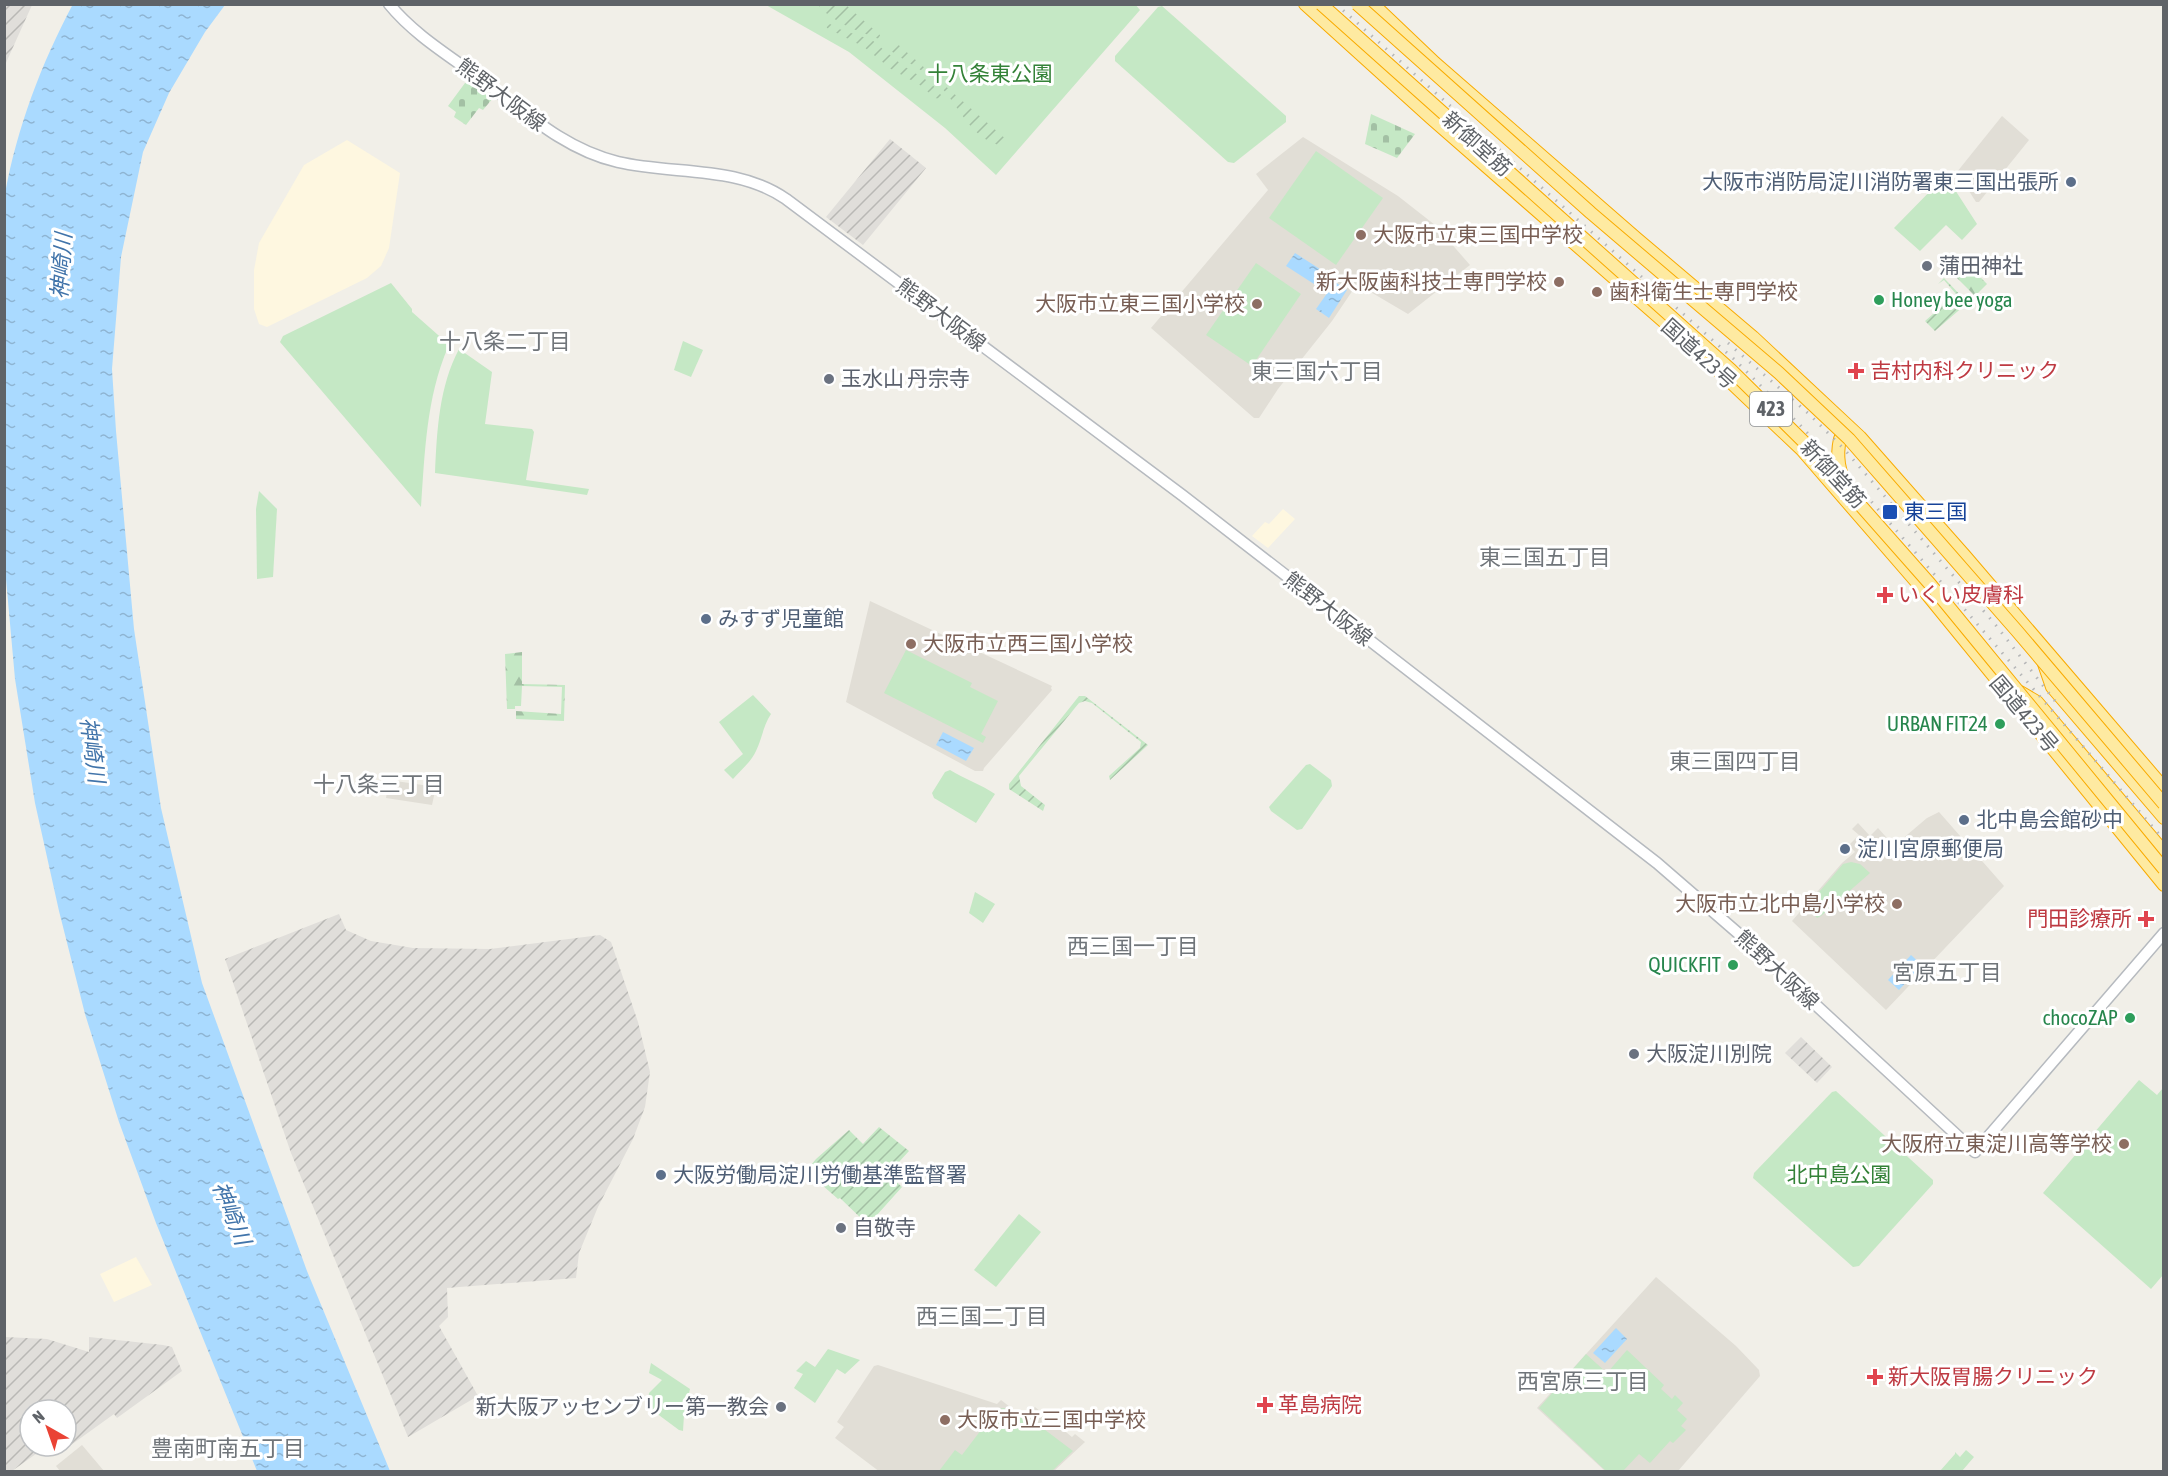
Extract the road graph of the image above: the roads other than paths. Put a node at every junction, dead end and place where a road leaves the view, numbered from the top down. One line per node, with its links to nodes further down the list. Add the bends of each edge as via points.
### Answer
1 (389, 4): 18 (main road, 熊野大阪線, via 411,27 547,130 582,149 616,162 648,168 735,177 768,188 793,205 1182,495 1657,863 1975,1152)
2 (1305, 4): 9 (highway, 国道423号 / 423, via 1728,379 1802,450)
3 (1321, 4): 16 (highway, 新御堂筋 / 423, bridge, via 1731,370 1809,447 1930,584)
4 (1357, 4): 13 (highway, 新御堂筋 / 423, bridge, via 1591,213 1779,373 1849,439)
5 (1373, 4): 6 (highway, 423)
6 (1815, 394): 8 (highway, via 1835,443); 10 (highway, 423, via 1871,448)
7 (1840, 439): 9 (highway, via 1841,475)
8 (1833, 463)
9 (1864, 520): 11 (highway, 国道423号 / 423)
10 (2036, 637): 12 (highway, 423); 14 (highway, via 2052,687)
11 (1993, 676): 15 (highway, via 2037,702); 17 (highway, 国道423号 / 423)
12 (2163, 788)
13 (2163, 804)
14 (2163, 818)
15 (2163, 852)
16 (2163, 869)
17 (2163, 885)
18 (2163, 933)

